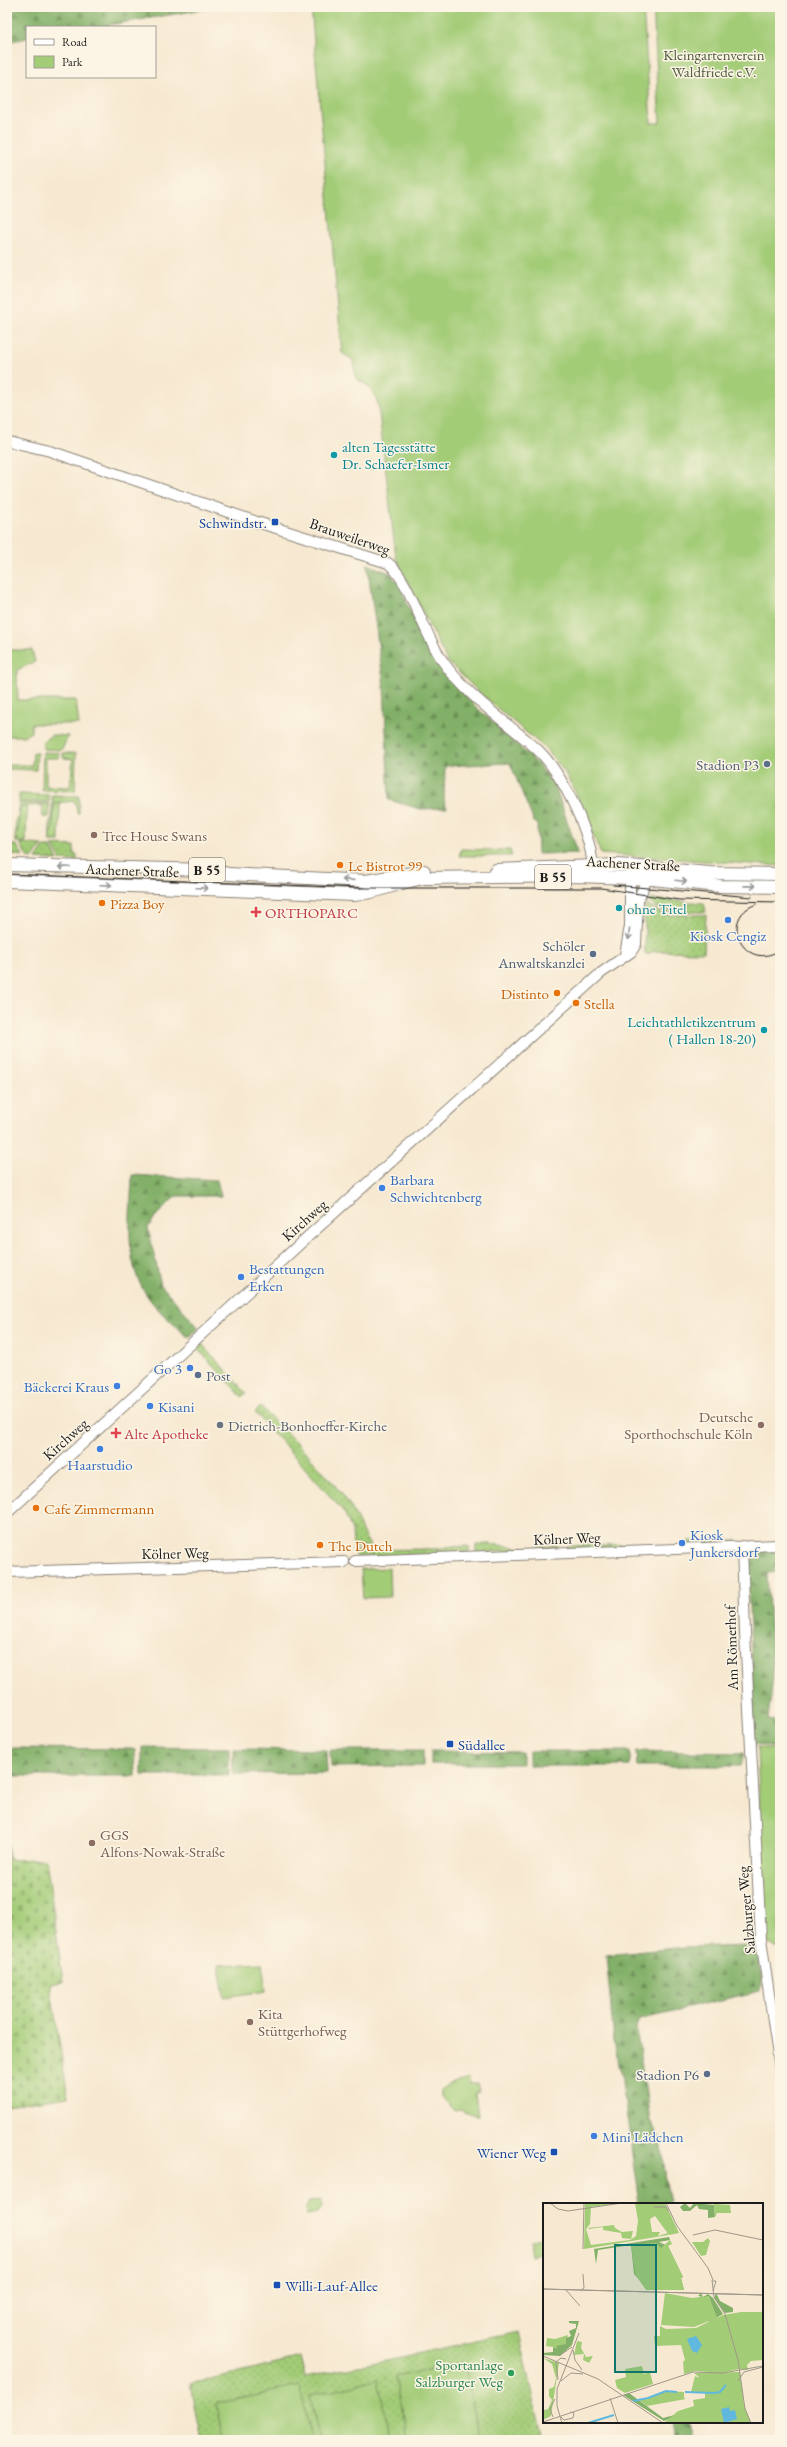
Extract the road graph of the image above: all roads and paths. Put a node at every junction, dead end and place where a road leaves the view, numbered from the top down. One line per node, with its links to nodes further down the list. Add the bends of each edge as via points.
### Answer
1 (7, 441): 5 (street, Brauweilerweg, via 50,451 260,523 388,563 396,569 403,581 426,634 444,663 478,699 539,752 556,773 584,827 591,847)
2 (7, 864): 4 (main road, Aachener Straße / B 55, one-way to 2)
3 (618, 865): 5 (main road, Aachener Straße / B 55); 6 (main road, Aachener Straße / B 55); 8 (street, Kirchweg)
4 (169, 868): 5 (main road, Aachener Straße / B 55, one-way to 4, via 421,871 366,881 229,874 210,870); 10 (main road, via 172,879)
5 (593, 871): 8 (main road, Aachener Straße / B 55); 10 (main road, Aachener Straße / B 55, one-way to 5, via 354,895 424,878)
6 (647, 873): 7 (main road, Aachener Straße / B 55); 8 (main road, Aachener Straße / B 55); 11 (main road, Aachener Straße / B 55, one-way to 11, via 702,884); 12 (street, Kirchweg)
7 (780, 874)
8 (631, 878): 12 (street, Kirchweg); 13 (street, one-way to 13, via 630,926)
9 (7, 881): 10 (main road, Aachener Straße / B 55, one-way to 10)
10 (163, 886)
11 (780, 886)
12 (638, 901): 13 (street, Kirchweg, via 638,939 634,949)
13 (625, 955): 14 (street, Kirchweg, via 601,973 308,1236)
14 (7, 1513)
15 (780, 1545): 16 (street, Kölner Weg)
16 (742, 1546): 17 (street, Kölner Weg, via 355,1561 350,1566 344,1562); 18 (street, Am Römerhof)
17 (7, 1572)
18 (750, 1748): 19 (street, Salzburger Weg, via 762,1939)
19 (780, 2069)

